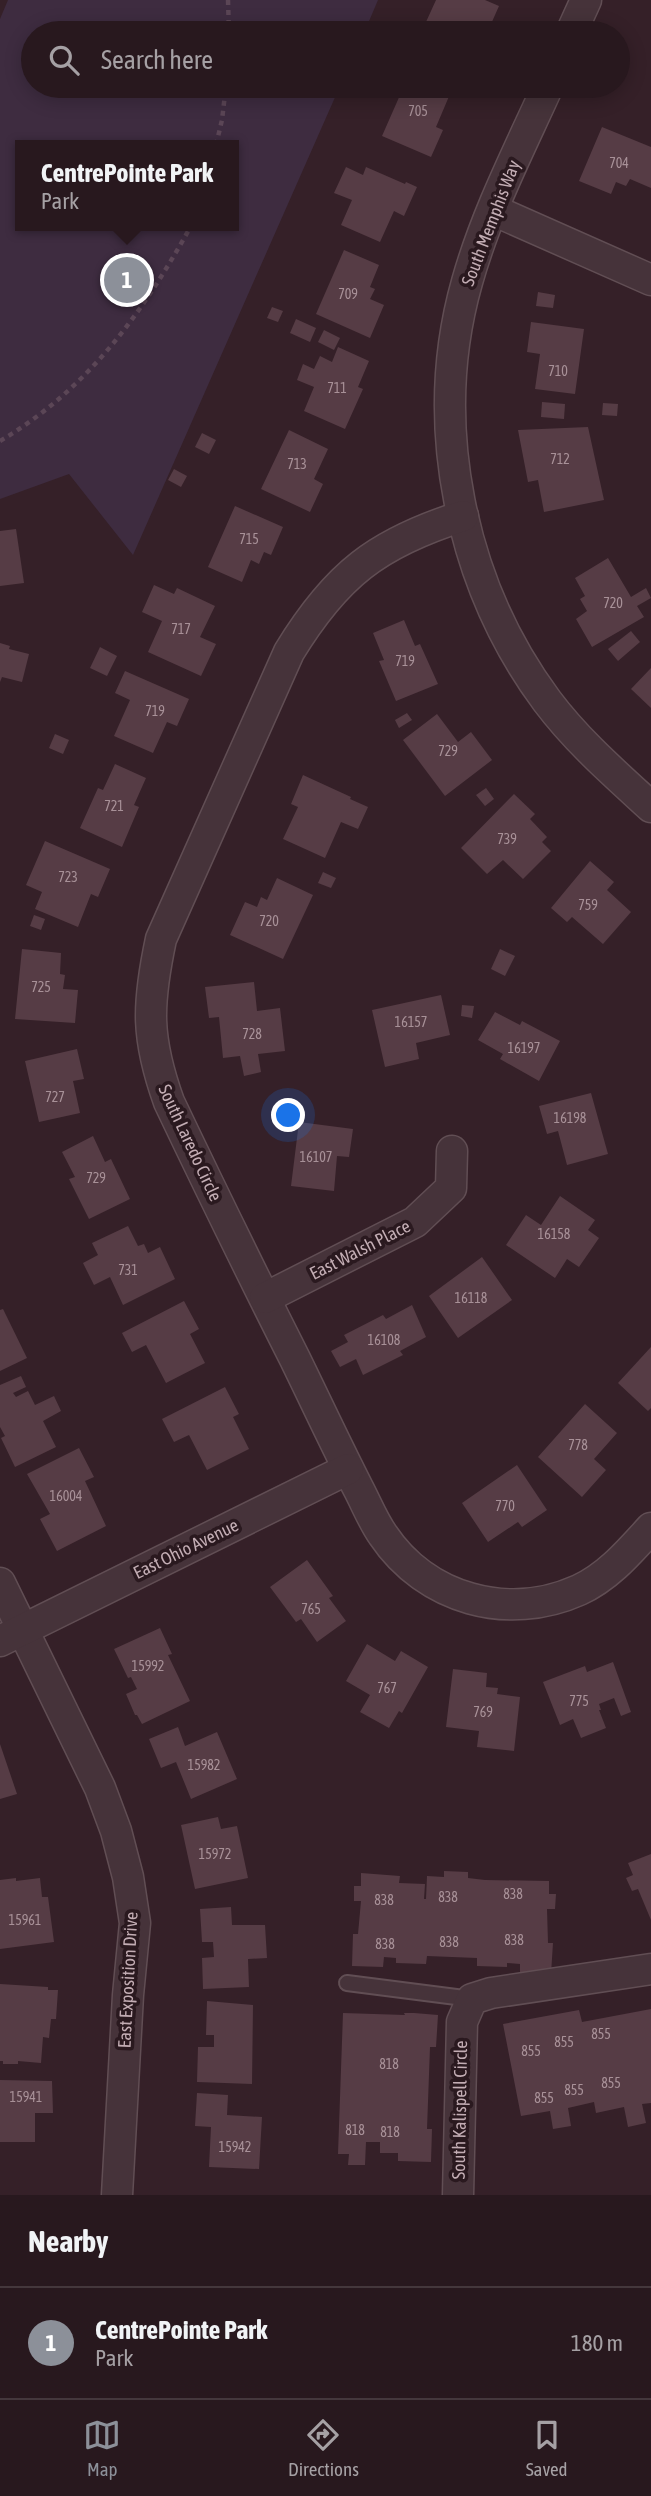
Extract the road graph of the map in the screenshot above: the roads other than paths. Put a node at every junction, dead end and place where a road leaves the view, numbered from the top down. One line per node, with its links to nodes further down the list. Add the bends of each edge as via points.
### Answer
1 (586, 0): 2 (street)
2 (576, 21)
3 (543, 98): 4 (street, South Memphis Way)
4 (492, 210): 5 (street); 6 (street, South Memphis Way, via 467,282 451,383 451,434)
5 (651, 280)
6 (463, 516): 7 (street, South Memphis Way, via 477,566 519,658 580,740); 9 (street, South Laredo Circle, via 402,538 368,559 336,586 310,617 289,652 162,939 151,986 150,1033 157,1068 169,1102)
7 (651, 807)
8 (452, 1151): 9 (street, East Walsh Place, via 451,1188 415,1222)
9 (265, 1298): 10 (street, South Laredo Circle)
10 (348, 1469): 11 (street, South Laredo Circle, via 382,1534 402,1559 447,1592 478,1602 542,1603 580,1590 607,1572); 13 (street, East Ohio Avenue)
11 (651, 1528)
12 (0, 1583): 13 (street, East Exposition Drive)
13 (11, 1635): 17 (street, East Exposition Drive, via 100,1787 128,1877 135,1923)
14 (651, 1969): 16 (street)
15 (347, 1983): 16 (lane)
16 (472, 1999): 18 (street, South Kalispell Circle, via 461,2022)
17 (117, 2195)
18 (458, 2195)

